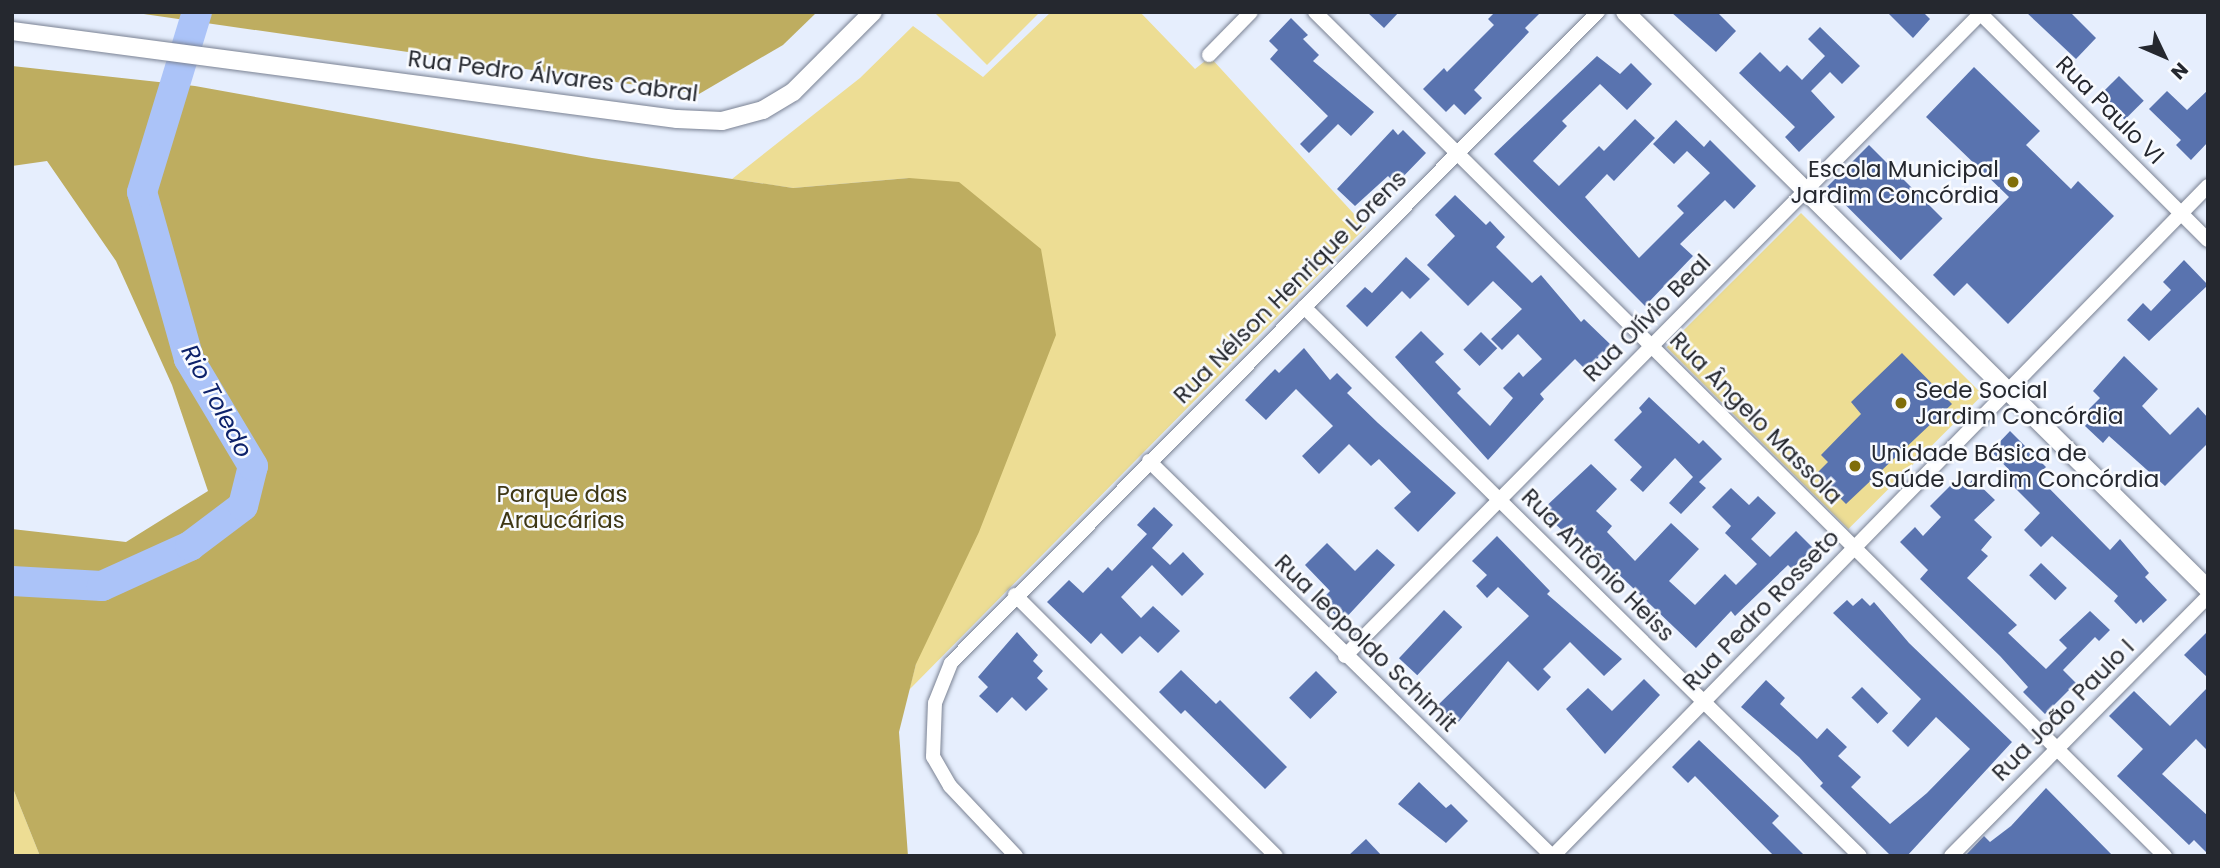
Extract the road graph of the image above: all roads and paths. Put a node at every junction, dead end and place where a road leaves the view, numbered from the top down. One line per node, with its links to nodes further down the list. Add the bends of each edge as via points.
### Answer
1 (873, 12): 7 (street, Rua Pedro Álvares Cabral, via 793,92 763,110 722,121 677,119)
2 (1251, 12): 8 (street)
3 (1314, 12): 9 (street, Rua Ângelo Massola)
4 (1598, 12): 9 (street, Rua Nélson Henrique Lorens)
5 (1625, 12): 11 (street)
6 (1981, 13): 11 (street, Rua Olívio Beal); 12 (street, Rua Paulo VI)
7 (12, 31)
8 (1209, 55)
9 (1457, 153): 14 (street, Rua Nélson Henrique Lorens); 15 (street, Rua Ângelo Massola)
10 (2208, 186): 12 (street, Rua Pedro Rosseto)
11 (1805, 191): 15 (street, Rua Olívio Beal); 16 (street)
12 (2181, 213): 13 (street, Rua Paulo VI); 16 (street, Rua Pedro Rosseto)
13 (2208, 240)
14 (1304, 307): 17 (street, Rua Nélson Henrique Lorens); 18 (street, Rua Antônio Heiss)
15 (1651, 346): 18 (street, Rua Olívio Beal); 19 (street, Rua Ângelo Massola)
16 (2008, 391): 19 (street, Rua Pedro Rosseto); 20 (street)
17 (1149, 461): 21 (street, Rua Nélson Henrique Lorens); 23 (street, Rua leopoldo Schimit)
18 (1500, 500): 23 (street, Rua Olívio Beal); 24 (street, Rua Antônio Heiss)
19 (1854, 548): 24 (street, Rua Pedro Rosseto); 25 (street, Rua Ângelo Massola)
20 (2208, 589)
21 (1015, 595): 26 (street, Rua Nélson Henrique Lorens, via 951,663 935,704 932,727 933,758 950,786); 27 (street)
22 (2208, 596): 25 (street, Rua João Paulo I)
23 (1345, 656): 28 (street, Rua leopoldo Schimit)
24 (1704, 701): 28 (street, Rua Pedro Rosseto); 29 (street, Rua Antônio Heiss)
25 (2057, 749): 30 (street, Rua João Paulo I); 31 (street, Rua Ângelo Massola)
26 (1016, 856)
27 (1276, 856)
28 (1552, 856)
29 (1860, 856)
30 (1951, 856)
31 (2165, 856)

